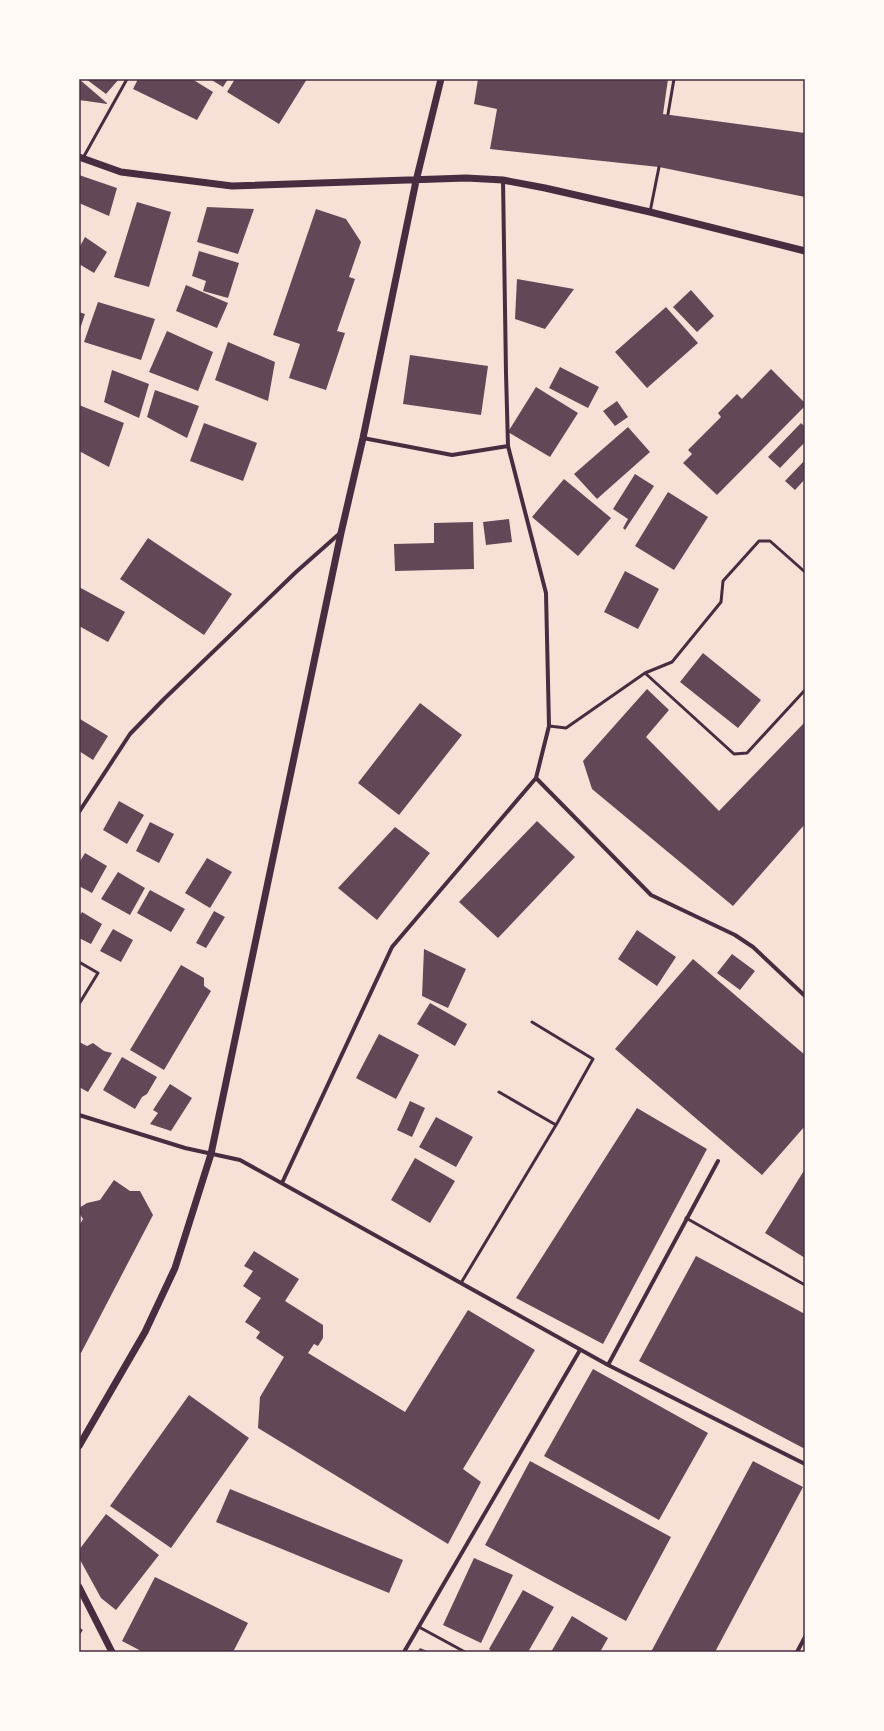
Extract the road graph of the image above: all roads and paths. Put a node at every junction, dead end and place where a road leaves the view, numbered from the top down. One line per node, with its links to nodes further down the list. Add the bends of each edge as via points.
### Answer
1 (127, 79): 5 (lane)
2 (441, 79): 7 (street)
3 (674, 79): 4 (lane)
4 (668, 114)
5 (81, 158): 7 (street, via 121,172 232,186)
6 (659, 167): 9 (lane)
7 (416, 180): 8 (street); 11 (street)
8 (503, 180): 9 (street); 12 (street)
9 (650, 212): 10 (street)
10 (805, 251)
11 (363, 438): 12 (street, via 452,456); 13 (street)
12 (508, 446): 17 (street, via 546,593)
13 (341, 533): 19 (street, via 296,572 130,734); 27 (street)
14 (805, 572): 15 (lane, via 770,540 759,540 723,581 721,602 672,662)
15 (645, 672): 16 (lane, via 734,754 747,753); 17 (lane, via 566,728)
16 (805, 690)
17 (549, 726): 18 (street)
18 (536, 778): 21 (street, via 651,895 735,935 753,947); 29 (street, via 392,947)
19 (79, 812)
20 (79, 962): 22 (lane, via 98,973)
21 (805, 996)
22 (79, 1004)
23 (532, 1022): 26 (lane, via 593,1059)
24 (499, 1092): 26 (lane)
25 (79, 1115): 27 (street)
26 (556, 1125): 31 (lane)
27 (211, 1154): 29 (street, via 240,1160); 35 (street, via 175,1268 146,1332)
28 (718, 1161): 30 (street)
29 (282, 1183): 31 (street)
30 (686, 1218): 32 (lane); 34 (street)
31 (461, 1283): 33 (street)
32 (805, 1285)
33 (580, 1350): 34 (street); 38 (street)
34 (608, 1366): 36 (street)
35 (79, 1446)
36 (805, 1464)
37 (79, 1587): 40 (street)
38 (419, 1627): 41 (street); 42 (lane)
39 (805, 1636): 43 (street)
40 (112, 1652)
41 (404, 1652)
42 (465, 1652)
43 (797, 1652)

